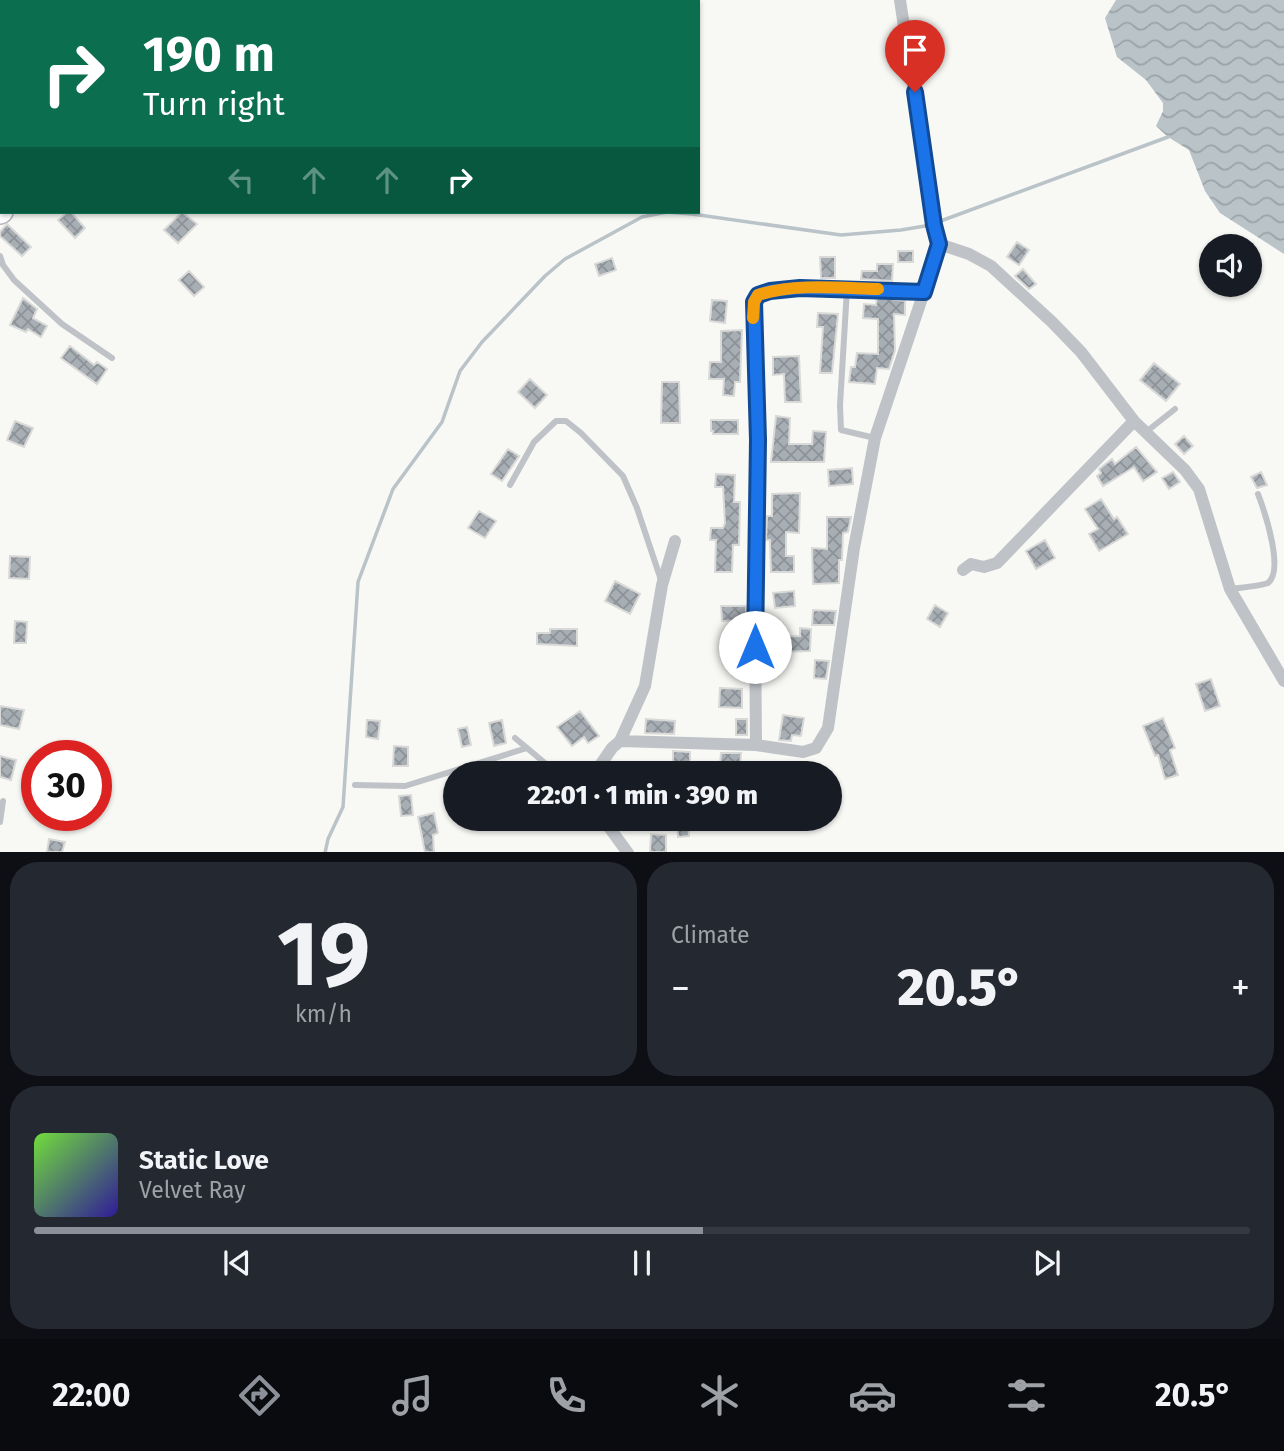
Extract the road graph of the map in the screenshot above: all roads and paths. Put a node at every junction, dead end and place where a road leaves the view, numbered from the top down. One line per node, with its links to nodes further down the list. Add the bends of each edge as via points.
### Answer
1 (900, 0): 2 (street)
2 (939, 244): 5 (street); 8 (street, via 991,266 1081,352)
3 (0, 256): 6 (lane, via 14,280 62,324)
4 (847, 289): 5 (street); 10 (lane, via 841,430); 20 (street, via 770,291 758,295 754,302)
5 (924, 292): 10 (street)
6 (112, 358)
7 (1175, 409): 9 (lane)
8 (1134, 421): 9 (street); 14 (street, via 997,563 971,564)
9 (1146, 432): 16 (street, via 1199,489)
10 (876, 438): 20 (street, via 854,548 828,728 816,748 803,752)
11 (510, 485): 15 (lane, via 534,442 556,421 566,421 623,476)
12 (1258, 495): 16 (lane, via 1281,557 1281,570 1267,584)
13 (676, 541): 15 (street)
14 (963, 570)
15 (662, 585): 19 (street, via 645,686)
16 (1230, 589): 17 (street)
17 (1284, 681)
18 (515, 738): 21 (lane)
19 (620, 741): 20 (street); 23 (street)
20 (756, 745)
21 (527, 748): 22 (lane); 24 (lane, via 405,786)
22 (542, 761)
23 (603, 761)
24 (355, 785)
25 (3, 801): 26 (lane)
26 (0, 822)
27 (612, 831): 28 (street)
28 (628, 852)

